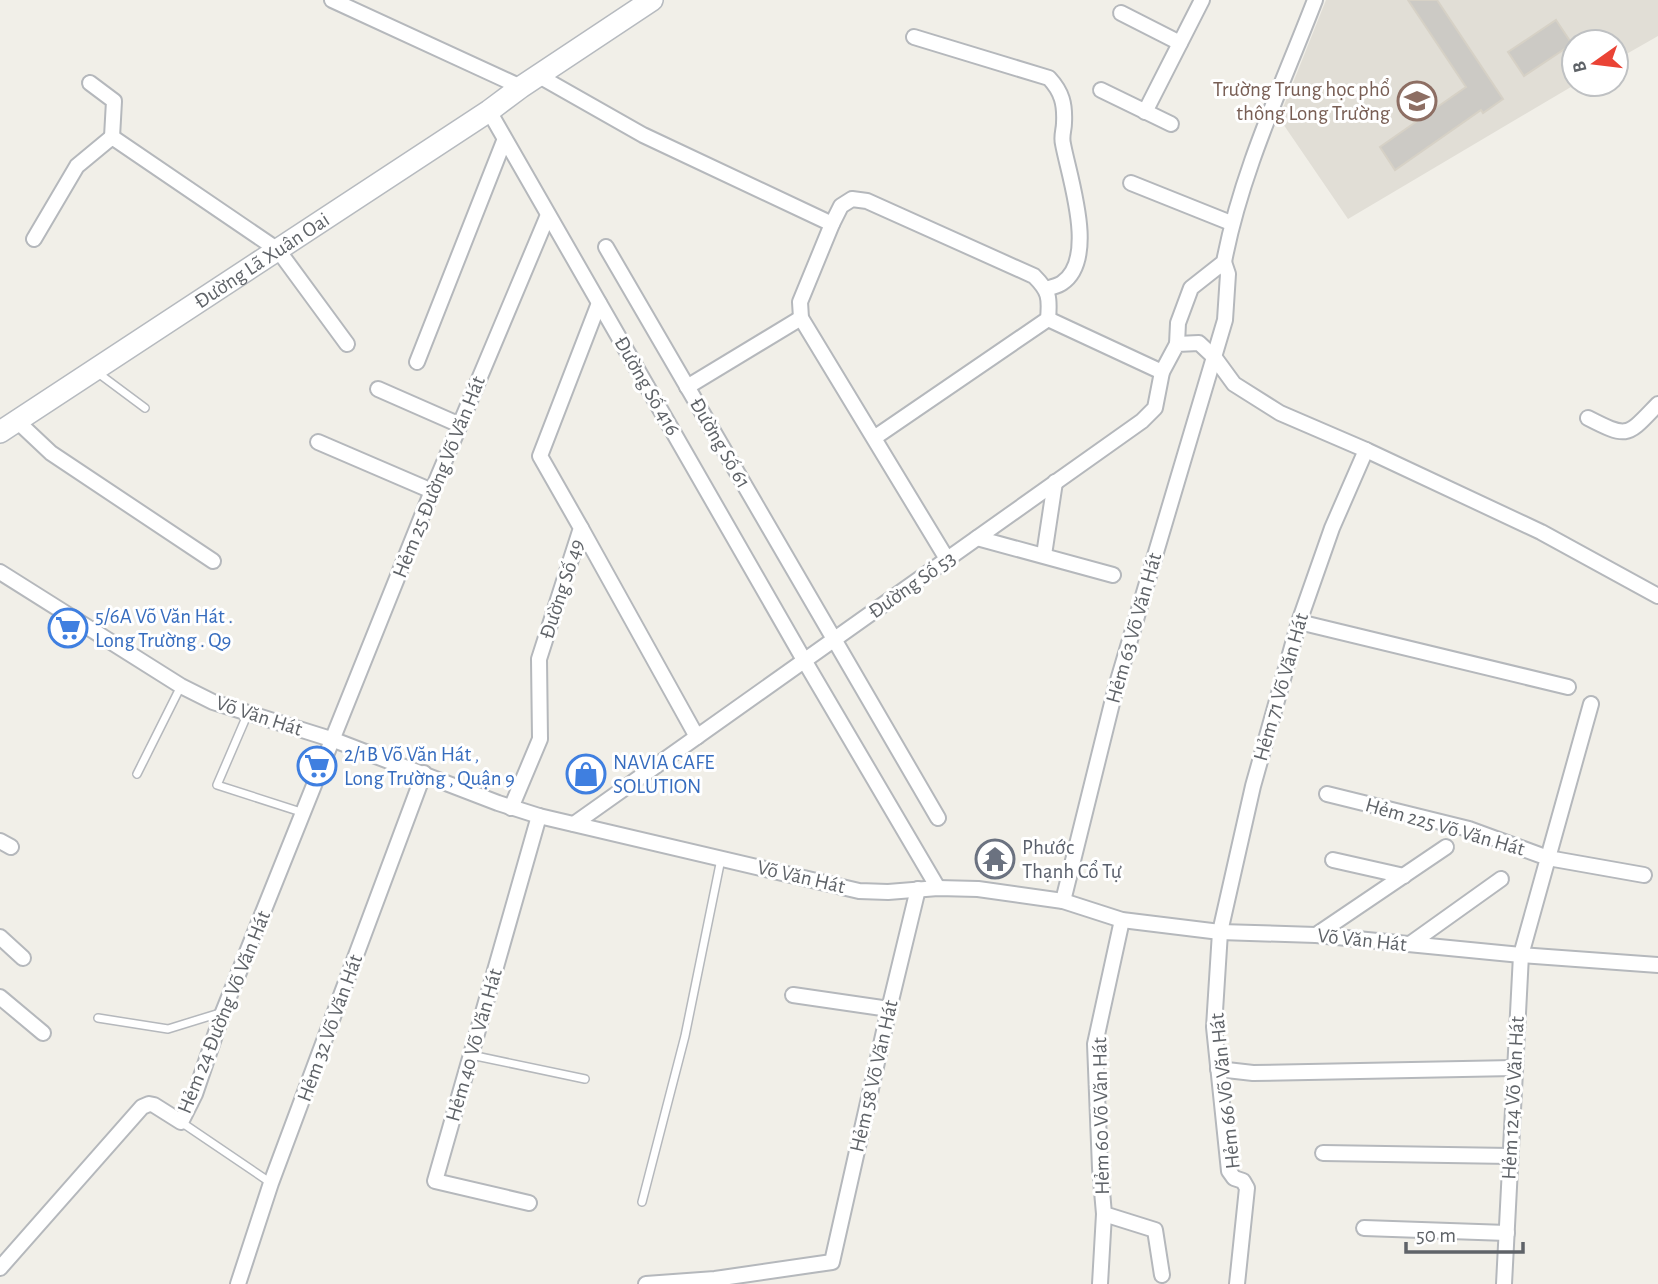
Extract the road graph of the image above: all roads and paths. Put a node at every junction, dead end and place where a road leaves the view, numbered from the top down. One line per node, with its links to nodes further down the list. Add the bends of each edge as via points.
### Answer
1 (332, 0): 10 (street)
2 (652, 0): 8 (main road, Đường Lã Xuân Oai)
3 (1202, 0): 7 (street)
4 (1315, 0): 19 (street, Hẻm 63 Võ Văn Hát)
5 (1121, 13): 7 (street)
6 (914, 37): 25 (street, via 1049,79 1061,92 1062,139 1075,194 1080,248 1073,270 1062,284)
7 (1180, 43): 13 (street)
8 (539, 76): 10 (main road, Đường Lã Xuân Oai); 20 (street, via 643,135)
9 (90, 83): 15 (street, via 114,101)
10 (521, 87): 12 (main road, Đường Lã Xuân Oai)
11 (1101, 90): 13 (street)
12 (489, 111): 16 (street, Đường Số 416); 23 (main road, Đường Lã Xuân Oai)
13 (1145, 112): 14 (street)
14 (1171, 124)
15 (112, 137): 21 (street, via 77,166); 23 (street)
16 (505, 141): 18 (street, Đường Số 416); 32 (street)
17 (1131, 183): 19 (street)
18 (548, 215): 26 (street, Đường Số 416); 40 (street, Hẻm 25 Đường Võ Văn Hát)
19 (1231, 223): 24 (street, Hẻm 63 Võ Văn Hát)
20 (832, 224): 25 (street, via 841,206 852,199 867,201 1034,276); 27 (street, via 800,302)
21 (34, 239)
22 (606, 247): 35 (street, Đường Số 61)
23 (278, 250): 29 (street); 33 (main road, Đường Lã Xuân Oai)
24 (1224, 262): 30 (street, Đường Số 53, via 1191,288 1178,323); 31 (street, Hẻm 63 Võ Văn Hát, via 1228,274 1225,320)
25 (1047, 289): 28 (street)
26 (599, 303): 47 (street, Đường Số 49, via 540,456); 57 (street, Đường Số 416)
27 (801, 317): 35 (street); 42 (street)
28 (1048, 319): 34 (street); 42 (street)
29 (347, 344)
30 (1177, 344): 31 (street, via 1199,343); 34 (street, Đường Số 53)
31 (1215, 358): 44 (street, via 1234,384 1280,413); 81 (street, Hẻm 63 Võ Văn Hát, via 1116,687)
32 (418, 362)
33 (92, 369): 38 (lane); 41 (main road, Đường Lã Xuân Oai)
34 (1162, 372): 45 (street, Đường Số 53, via 1155,408)
35 (687, 387): 56 (street, Đường Số 61)
36 (378, 389): 40 (street)
37 (1658, 404): 39 (street, via 1626,433)
38 (145, 408)
39 (1588, 418)
40 (460, 425): 46 (street, Hẻm 25 Đường Võ Văn Hát)
41 (8, 426): 51 (street)
42 (874, 438): 50 (street)
43 (318, 442): 46 (street)
44 (1366, 450): 54 (street, via 1541,532); 55 (street, Hẻm 71 Võ Văn Hát)
45 (1055, 482): 48 (street, Đường Số 53); 49 (street)
46 (432, 491): 63 (street, Hẻm 25 Đường Võ Văn Hát)
47 (581, 527): 62 (street); 67 (street, Đường Số 49, via 539,659 540,739)
48 (977, 538): 49 (street); 50 (street, Đường Số 53)
49 (1044, 555): 53 (street)
50 (947, 559): 56 (street, Đường Số 53)
51 (214, 561)
52 (0, 572): 58 (street, Võ Văn Hát)
53 (1113, 575)
54 (1658, 596)
55 (1299, 622): 59 (street); 83 (street, Hẻm 71 Võ Văn Hát, via 1253,786)
56 (833, 640): 57 (street, Đường Số 53); 70 (street, Đường Số 61)
57 (804, 660): 62 (street, Đường Số 53); 79 (street, Đường Số 416)
58 (181, 686): 61 (street, Võ Văn Hát); 64 (lane)
59 (1568, 687)
60 (1591, 704): 73 (street)
61 (247, 713): 63 (street, Võ Văn Hát); 68 (lane, via 217,785)
62 (697, 737): 71 (street, Đường Số 53)
63 (334, 740): 65 (street, Võ Văn Hát); 68 (street, Hẻm 24 Đường Võ Văn Hát)
64 (137, 774)
65 (424, 774): 67 (street, Võ Văn Hát); 103 (street, Hẻm 32 Võ Văn Hát)
66 (1327, 794): 73 (street, Hẻm 225 Võ Văn Hát, via 1469,830)
67 (511, 808): 69 (street, Võ Văn Hát)
68 (304, 813): 93 (street, Hẻm 24 Đường Võ Văn Hát)
69 (539, 816): 71 (street, Võ Văn Hát); 96 (street, Hẻm 40 Võ Văn Hát)
70 (938, 818)
71 (574, 824): 74 (street, Võ Văn Hát)
72 (1446, 847): 77 (street)
73 (1548, 858): 76 (street); 87 (street, Hẻm 225 Võ Văn Hát)
74 (721, 859): 80 (street, Võ Văn Hát, via 859,891); 104 (lane, via 685,1036)
75 (1333, 860): 77 (street)
76 (1644, 875)
77 (1404, 877): 84 (street)
78 (1501, 879): 86 (street)
79 (938, 888): 80 (street, Võ Văn Hát); 81 (street, Võ Văn Hát)
80 (919, 890): 92 (street, Hẻm 58 Võ Văn Hát)
81 (1063, 901): 82 (street, Võ Văn Hát)
82 (1122, 920): 83 (street, Võ Văn Hát); 106 (street, Hẻm 60 Võ Văn Hát, via 1095,1044)
83 (1220, 932): 84 (street, Võ Văn Hát); 98 (street, Hẻm 66 Võ Văn Hát, via 1214,1027)
84 (1316, 935): 86 (street, Võ Văn Hát)
85 (0, 937): 88 (street)
86 (1410, 944): 87 (street, Võ Văn Hát)
87 (1521, 955): 89 (street, Võ Văn Hát); 97 (street, Hẻm 124 Võ Văn Hát)
88 (23, 958)
89 (1658, 965)
90 (793, 995): 92 (street)
91 (0, 997): 95 (street)
92 (888, 1009): 110 (street, Hẻm 58 Võ Văn Hát, via 832,1262)
93 (223, 1012): 94 (lane, via 168,1028); 100 (street, Hẻm 24 Đường Võ Văn Hát)
94 (98, 1018)
95 (43, 1033)
96 (471, 1055): 99 (lane); 105 (street, Hẻm 40 Võ Văn Hát, via 435,1181)
97 (1514, 1068): 98 (street, via 1253,1073); 102 (street, Hẻm 124 Võ Văn Hát)
98 (1218, 1069): 117 (street, Hẻm 66 Võ Văn Hát, via 1230,1171 1247,1188)
99 (585, 1079)
100 (181, 1122): 103 (lane); 109 (street, Hẻm 24 Đường Võ Văn Hát, via 154,1105 142,1107)
101 (1324, 1153): 102 (street)
102 (1510, 1156): 108 (street, Hẻm 124 Võ Văn Hát)
103 (271, 1183): 113 (street, Hẻm 32 Võ Văn Hát)
104 (642, 1202)
105 (528, 1203)
106 (1104, 1214): 111 (street, Hẻm 60 Võ Văn Hát, via 1155,1230); 116 (street)
107 (1364, 1228): 108 (street)
108 (1507, 1233): 118 (street, Hẻm 124 Võ Văn Hát)
109 (0, 1268)
110 (792, 1268): 112 (street); 115 (street)
111 (1162, 1275)
112 (716, 1281): 114 (street)
113 (238, 1284)
114 (646, 1284)
115 (794, 1284)
116 (1100, 1284)
117 (1237, 1284)
118 (1504, 1284)

